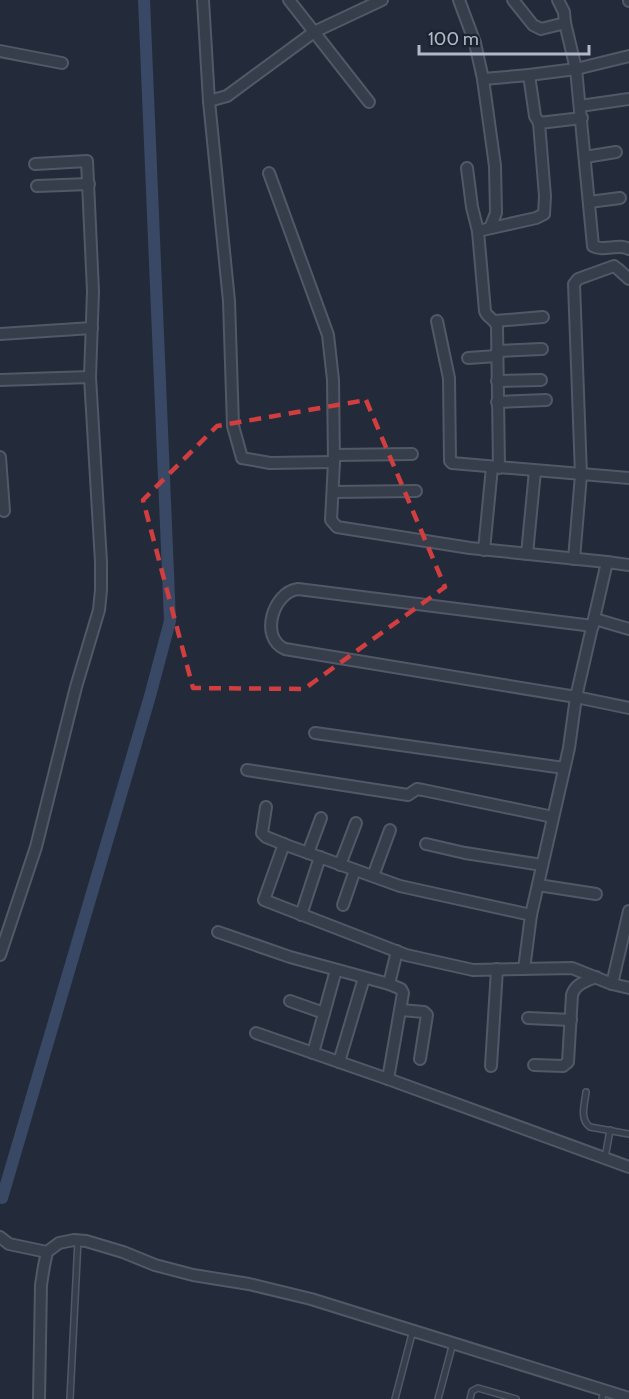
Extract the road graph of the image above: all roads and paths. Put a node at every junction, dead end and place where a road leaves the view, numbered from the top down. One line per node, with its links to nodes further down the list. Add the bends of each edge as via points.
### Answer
1 (204, 0): 16 (street)
2 (289, 0): 8 (street)
3 (382, 0): 8 (street)
4 (459, 0): 14 (street)
5 (513, 0): 7 (street, via 541,29)
6 (558, 0): 7 (street)
7 (565, 23): 12 (street)
8 (314, 32): 16 (street, via 227,96); 17 (street)
9 (0, 51): 11 (street)
10 (629, 56): 12 (street)
11 (62, 63)
12 (576, 69): 13 (street); 18 (street)
13 (529, 75): 14 (street); 20 (street)
14 (483, 79): 30 (street, via 495,166 496,213)
15 (629, 99): 18 (street)
16 (209, 101): 50 (street, via 230,301 233,426 242,458 270,463)
17 (369, 102)
18 (580, 106): 19 (street)
19 (582, 118): 20 (street); 22 (street)
20 (539, 123): 30 (street, via 544,214)
21 (616, 152): 22 (street)
22 (585, 157): 29 (street)
23 (34, 164): 26 (street, via 87,161)
24 (468, 168): 31 (street)
25 (269, 173): 50 (street, via 328,335)
26 (89, 184): 27 (street); 37 (street)
27 (36, 186)
28 (620, 198): 29 (street)
29 (589, 202): 32 (street, via 593,246)
30 (490, 228): 31 (street)
31 (478, 231): 36 (street, via 485,311)
32 (629, 249)
33 (629, 279): 53 (street, via 614,266 574,284)
34 (543, 317): 36 (street)
35 (437, 321): 51 (street, via 449,378 450,461)
36 (495, 321): 40 (street)
37 (92, 328): 38 (street); 42 (street)
38 (0, 334)
39 (542, 349): 40 (street)
40 (497, 354): 41 (street); 45 (street)
41 (468, 358)
42 (90, 377): 43 (street); 91 (street, via 101,562 99,610 36,847)
43 (0, 380)
44 (541, 380): 45 (street)
45 (497, 381): 47 (street)
46 (546, 400): 47 (street)
47 (497, 402): 51 (street)
48 (412, 454): 50 (street)
49 (0, 457): 57 (street)
50 (334, 458): 56 (street)
51 (496, 467): 52 (street); 58 (street)
52 (535, 471): 53 (street); 59 (street)
53 (581, 475): 54 (street); 60 (street)
54 (629, 478)
55 (416, 491): 56 (street)
56 (333, 492): 58 (street, via 331,520 337,527)
57 (4, 511)
58 (484, 550): 59 (street)
59 (527, 554): 60 (street)
60 (574, 559): 61 (street)
61 (607, 562): 62 (street); 63 (street)
62 (629, 565)
63 (594, 623): 64 (street); 65 (street); 65 (street, via 298,590 287,592 273,615 273,635 276,643 285,648)
64 (629, 629)
65 (576, 697): 66 (street); 68 (street)
66 (629, 708)
67 (315, 733): 68 (street)
68 (564, 768): 71 (street)
69 (247, 770): 71 (street, via 408,795 417,789)
70 (266, 807): 75 (street, via 262,833)
71 (553, 817): 80 (street)
72 (321, 818): 77 (street)
73 (356, 823): 79 (street)
74 (390, 830): 82 (street)
75 (284, 844): 77 (street); 87 (street, via 264,900)
76 (426, 844): 80 (street)
77 (308, 853): 78 (street)
78 (320, 857): 79 (street); 87 (street)
79 (340, 865): 81 (street)
80 (542, 865): 83 (street)
81 (355, 870): 82 (street); 85 (street)
82 (373, 876): 88 (street, via 408,888)
83 (538, 885): 84 (street); 88 (street)
84 (596, 894)
85 (343, 905)
86 (629, 911): 98 (street)
87 (301, 915): 90 (street)
88 (531, 915): 93 (street)
89 (218, 932): 94 (street)
90 (397, 951): 92 (street, via 473,970); 97 (street)
91 (0, 955)
92 (497, 969): 93 (street); 110 (street)
93 (524, 969): 95 (street, via 572,968)
94 (336, 970): 96 (street); 102 (street)
95 (596, 977): 98 (street); 104 (street, via 574,989)
96 (364, 978): 97 (street); 108 (street)
97 (389, 984): 101 (street, via 403,993)
98 (612, 984): 99 (street)
99 (629, 988)
100 (290, 1001): 102 (street)
101 (400, 1010): 107 (street, via 427,1015); 111 (street)
102 (324, 1013): 106 (street)
103 (528, 1018): 104 (street)
104 (571, 1020): 109 (street, via 568,1062 563,1066)
105 (256, 1033): 106 (street)
106 (313, 1053): 108 (street)
107 (420, 1059)
108 (339, 1062): 111 (street)
109 (534, 1065)
110 (491, 1066)
111 (388, 1079): 115 (street)
112 (586, 1092): 113 (lane, via 584,1122 590,1127)
113 (610, 1130): 114 (lane); 115 (lane)
114 (629, 1134)
115 (604, 1158): 116 (street)
116 (629, 1167)
117 (0, 1237): 119 (street, via 9,1244)
118 (78, 1240): 119 (street, via 58,1243); 120 (street, via 155,1265 311,1299); 125 (lane)
119 (47, 1252): 124 (street, via 41,1285)
120 (413, 1330): 121 (street); 126 (lane)
121 (453, 1343): 122 (street); 127 (lane)
122 (603, 1394): 123 (street)
123 (629, 1398)
124 (39, 1399)
125 (70, 1399)
126 (395, 1399)
127 (438, 1399)
128 (470, 1399): 129 (lane, via 477,1388)
129 (516, 1399)

